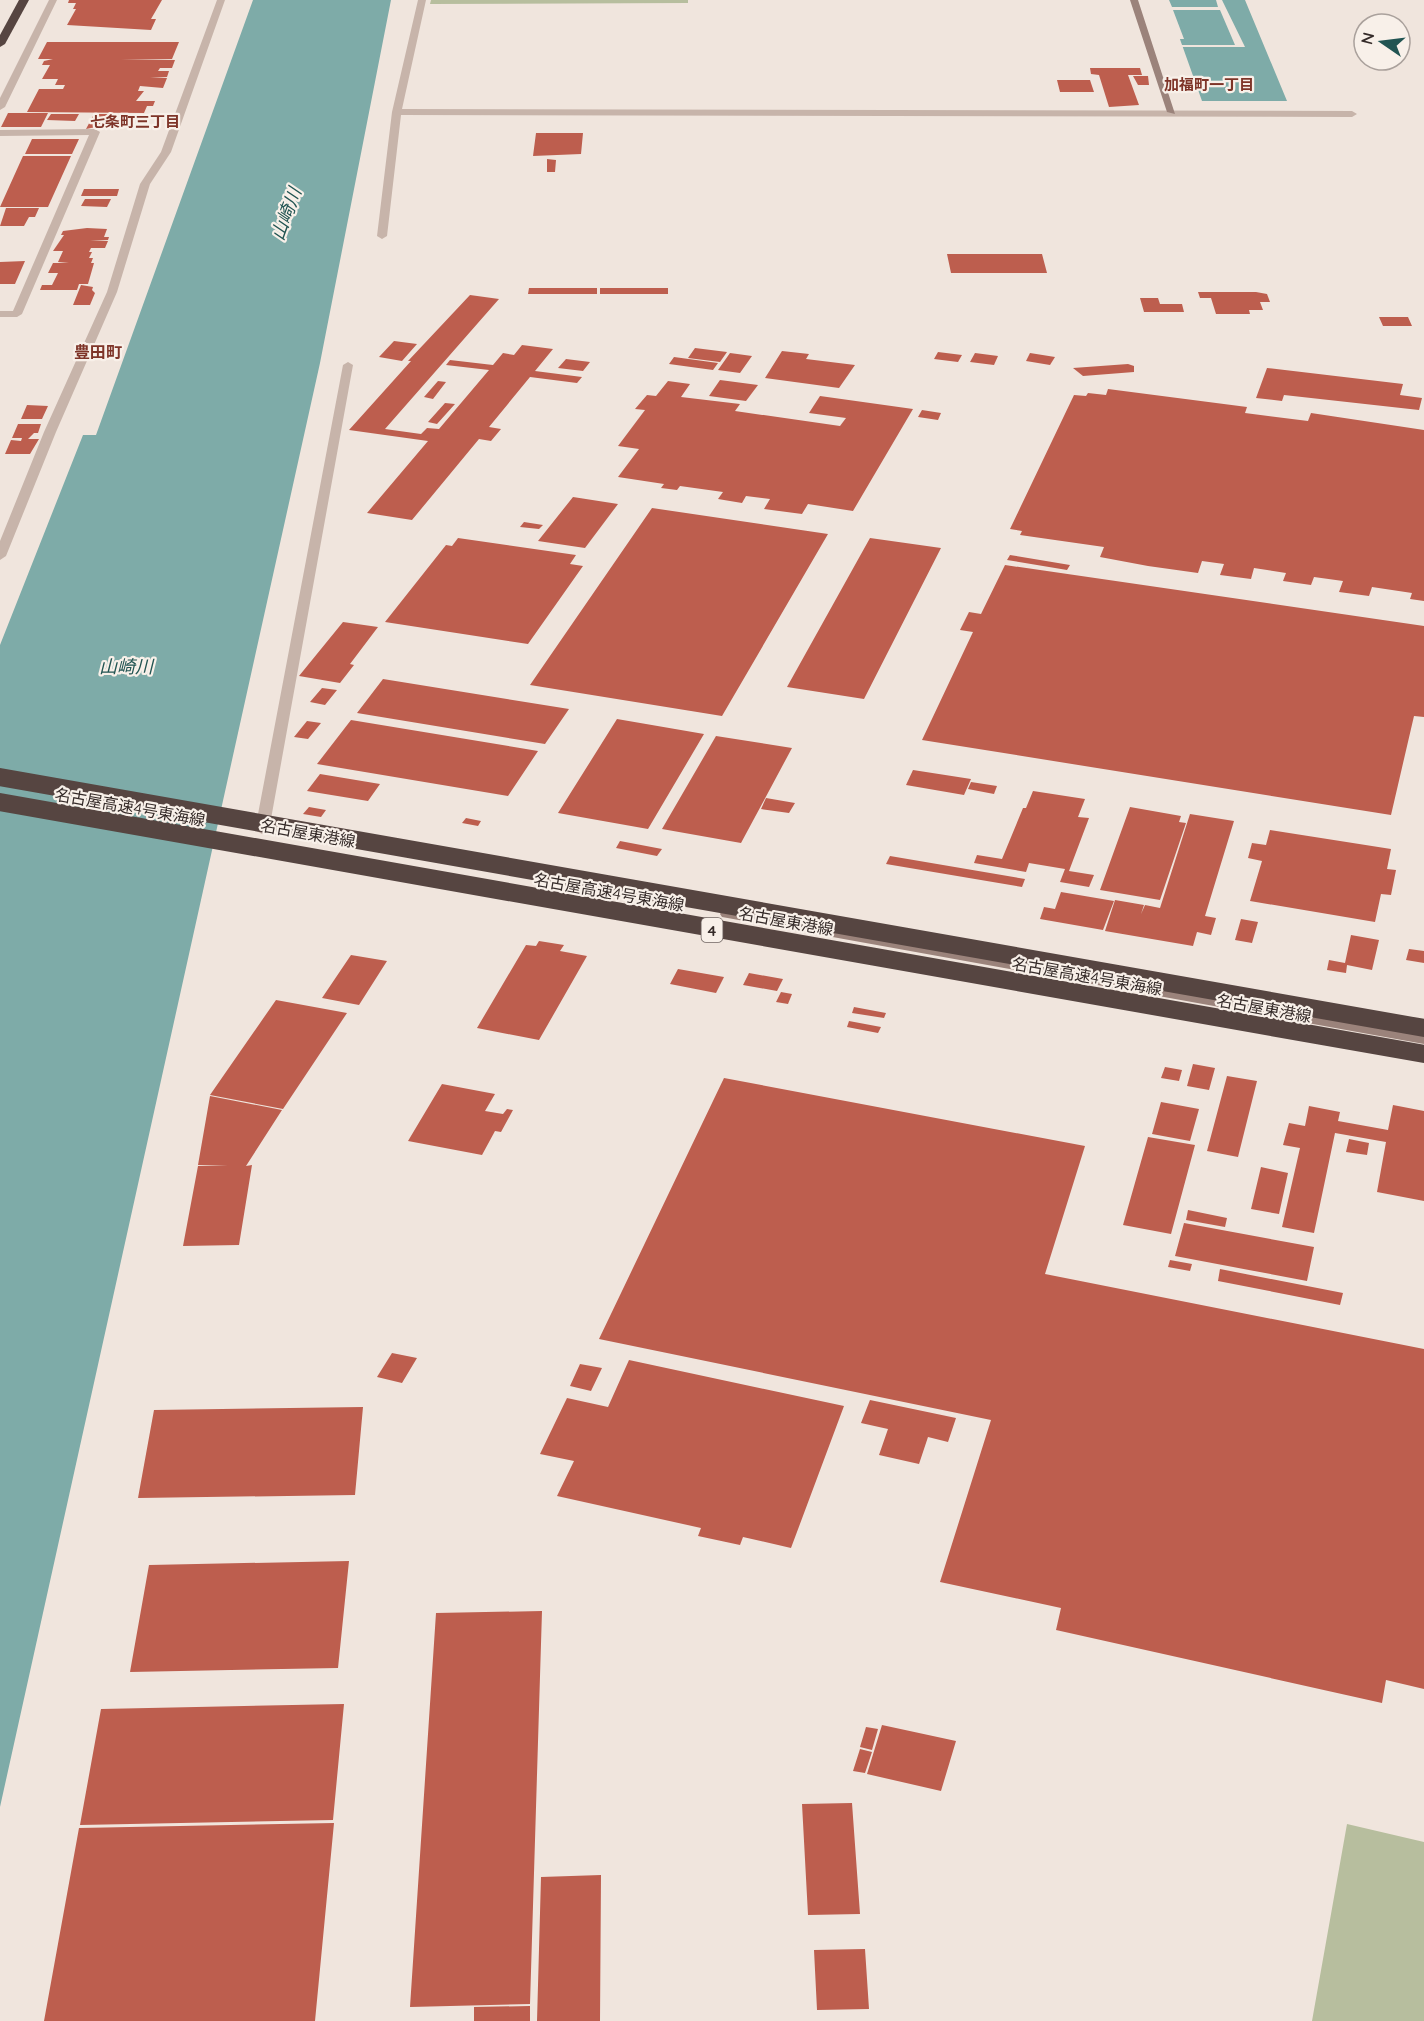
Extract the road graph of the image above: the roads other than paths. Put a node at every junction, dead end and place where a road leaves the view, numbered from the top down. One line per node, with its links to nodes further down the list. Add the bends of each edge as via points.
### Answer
1 (24, 0): 6 (highway)
2 (53, 0): 7 (street)
3 (221, 0): 15 (street, via 166,152 145,184 112,292)
4 (422, 0): 8 (street)
5 (1134, 0): 9 (main road)
6 (0, 44)
7 (0, 107)
8 (397, 112): 9 (street); 12 (street)
9 (1172, 112): 10 (street)
10 (1352, 114)
11 (0, 133): 13 (street, via 95,132 17,314)
12 (382, 236)
13 (0, 314)
14 (348, 365): 20 (street)
15 (0, 556)
16 (0, 777): 21 (highway, 名古屋高速4号東海線 / 4, bridge)
17 (0, 783): 20 (main road, 名古屋東港線)
18 (0, 796): 23 (main road, 名古屋東港線)
19 (0, 802): 23 (highway, 名古屋高速4号東海線 / 4, bridge)
20 (262, 830): 22 (main road, 名古屋東港線)
21 (1424, 1028)
22 (1424, 1039)
23 (1424, 1055)

